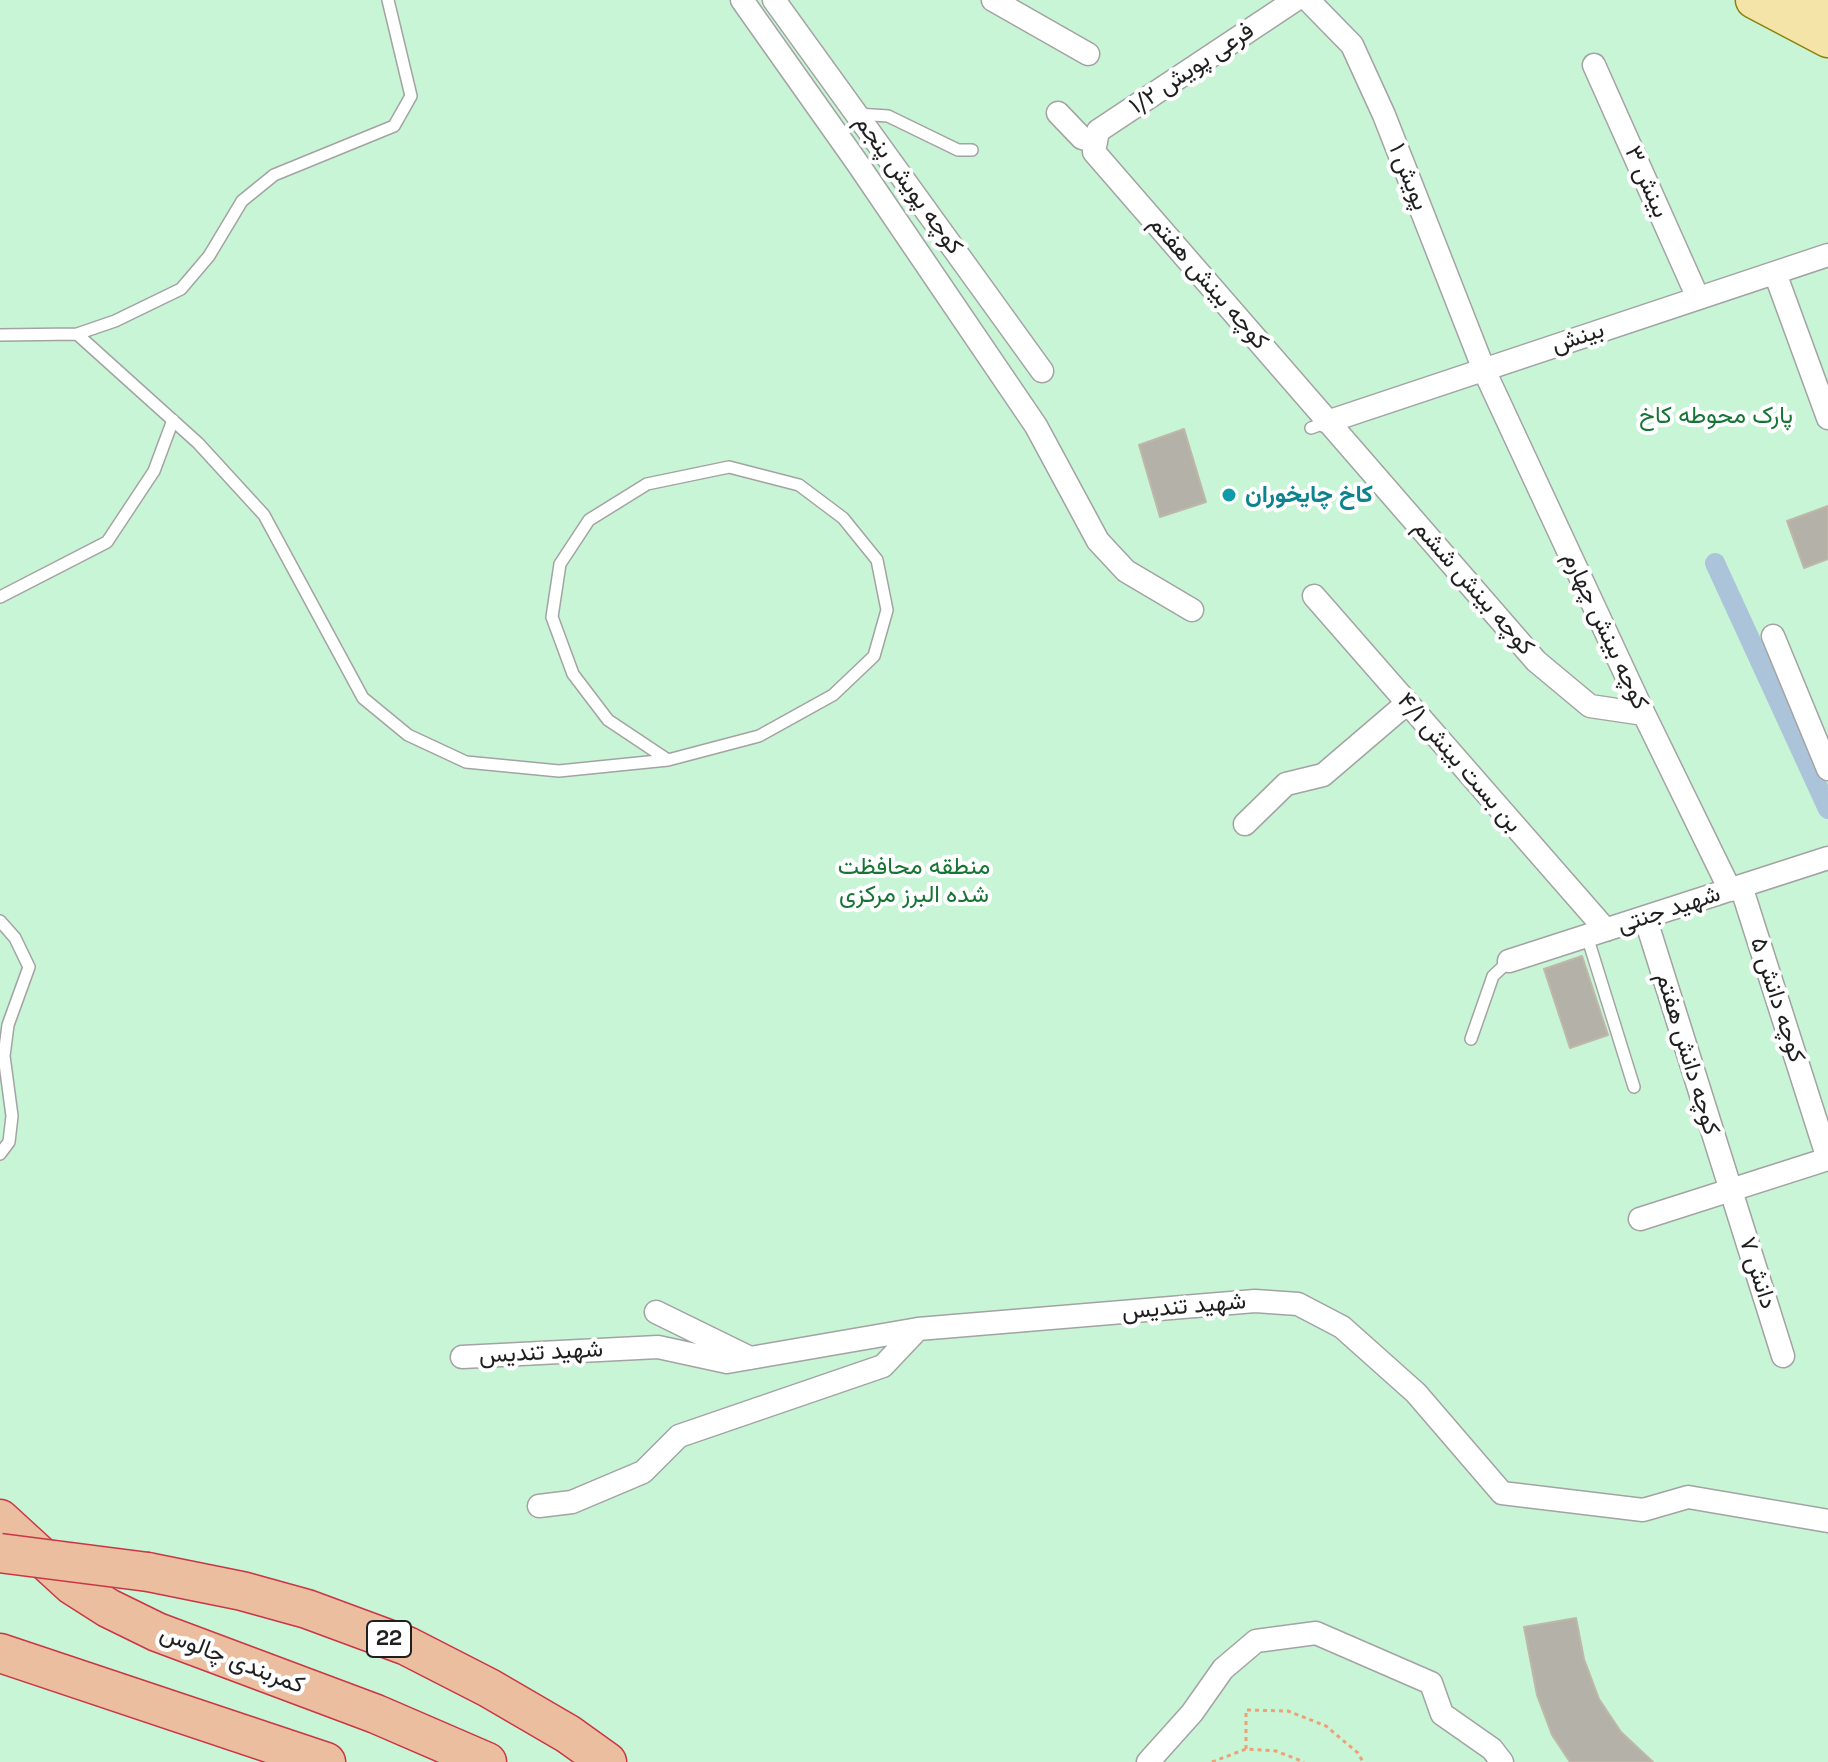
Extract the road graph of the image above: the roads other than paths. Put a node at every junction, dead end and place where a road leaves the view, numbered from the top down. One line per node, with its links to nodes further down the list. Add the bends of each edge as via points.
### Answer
1 (388, 0): 20 (lane, via 411,96 394,126 274,175 242,201 209,256 181,289)
2 (742, 0): 29 (street, via 1036,426 1098,541 1126,571)
3 (774, 0): 14 (street, کوچه پویش پنجم)
4 (993, 0): 11 (street)
5 (1295, 0): 15 (street, فرعی پویش ۱/۲, via 1098,131)
6 (1308, 0): 22 (street, پویش ۱, via 1352,45)
7 (1754, 0): 10 (main road)
8 (1811, 0): 9 (main road)
9 (1828, 9)
10 (1828, 39)
11 (1088, 54)
12 (1594, 65): 19 (street, بینش ۳)
13 (1058, 113): 15 (street, via 1082,138)
14 (857, 114): 16 (lane, via 888,116 958,150); 23 (street, کوچه پویش پنجم)
15 (1096, 142): 26 (street, کوچه بینش هفتم, via 1094,152)
16 (972, 150)
17 (1828, 255): 18 (street, بینش)
18 (1775, 273): 19 (street, بینش); 24 (street)
19 (1698, 298): 22 (street, بینش)
20 (77, 334): 21 (lane); 25 (lane)
21 (0, 335)
22 (1484, 370): 26 (street, بینش); 32 (street, کوچه بینش چهارم)
23 (1042, 371)
24 (1828, 418)
25 (173, 420): 28 (lane, via 154,471 107,542); 33 (lane, via 264,515 363,698 408,735 466,762 559,771)
26 (1319, 425): 32 (street, کوچه بینش ششم, via 1536,661 1590,706)
27 (1314, 596): 31 (street, بن بست بینش ۴/۱)
28 (0, 597)
29 (1192, 610)
30 (1773, 636): 34 (street)
31 (1406, 704): 35 (street, via 1323,775 1286,784); 40 (street, بن بست بینش ۴/۱)
32 (1644, 714): 37 (street, کوچه بینش چهارم)
33 (668, 760): 33 (lane, via 759,736 833,695 874,656 887,610 877,560 843,518 799,485 729,467 647,484 589,520 560,564 552,617 573,674 608,720)
34 (1828, 769)
35 (1245, 824)
36 (1828, 858): 37 (street, شهید جنتی)
37 (1736, 888): 38 (street, شهید جنتی); 45 (street, کوچه دانش ۵)
38 (1645, 917): 40 (street, شهید جنتی); 46 (street, کوچه دانش هفتم)
39 (0, 921): 44 (lane, via 29,967 8,1025 4,1056 12,1116 9,1142)
40 (1596, 933): 41 (street, شهید جنتی); 43 (lane)
41 (1509, 961): 42 (lane, via 1493,976)
42 (1471, 1039)
43 (1634, 1087)
44 (0, 1154)
45 (1828, 1159): 46 (street)
46 (1730, 1190): 47 (street); 50 (street, دانش ۷)
47 (1640, 1219)
48 (656, 1312): 52 (street)
49 (918, 1329): 52 (street, شهید تندیس); 53 (street, via 883,1366 679,1436 643,1472 572,1502); 55 (street, شهید تندیس, via 1255,1301 1298,1304 1342,1327 1416,1393 1502,1493 1643,1510 1688,1497)
50 (1783, 1356)
51 (462, 1357): 52 (street, شهید تندیس, via 658,1347 727,1362)
52 (750, 1358)
53 (539, 1506)
54 (0, 1519): 59 (highway, کمربندی چالوس, via 72,1585 108,1608)
55 (1828, 1521)
56 (0, 1553): 60 (highway, 22, bridge, via 148,1572 307,1609 407,1646 489,1688)
57 (0, 1653): 58 (highway)
58 (326, 1762)
59 (487, 1762)
60 (607, 1762)
61 (1148, 1762): 62 (street, via 1223,1669 1256,1641 1316,1633 1431,1683 1442,1714)
62 (1502, 1762)

